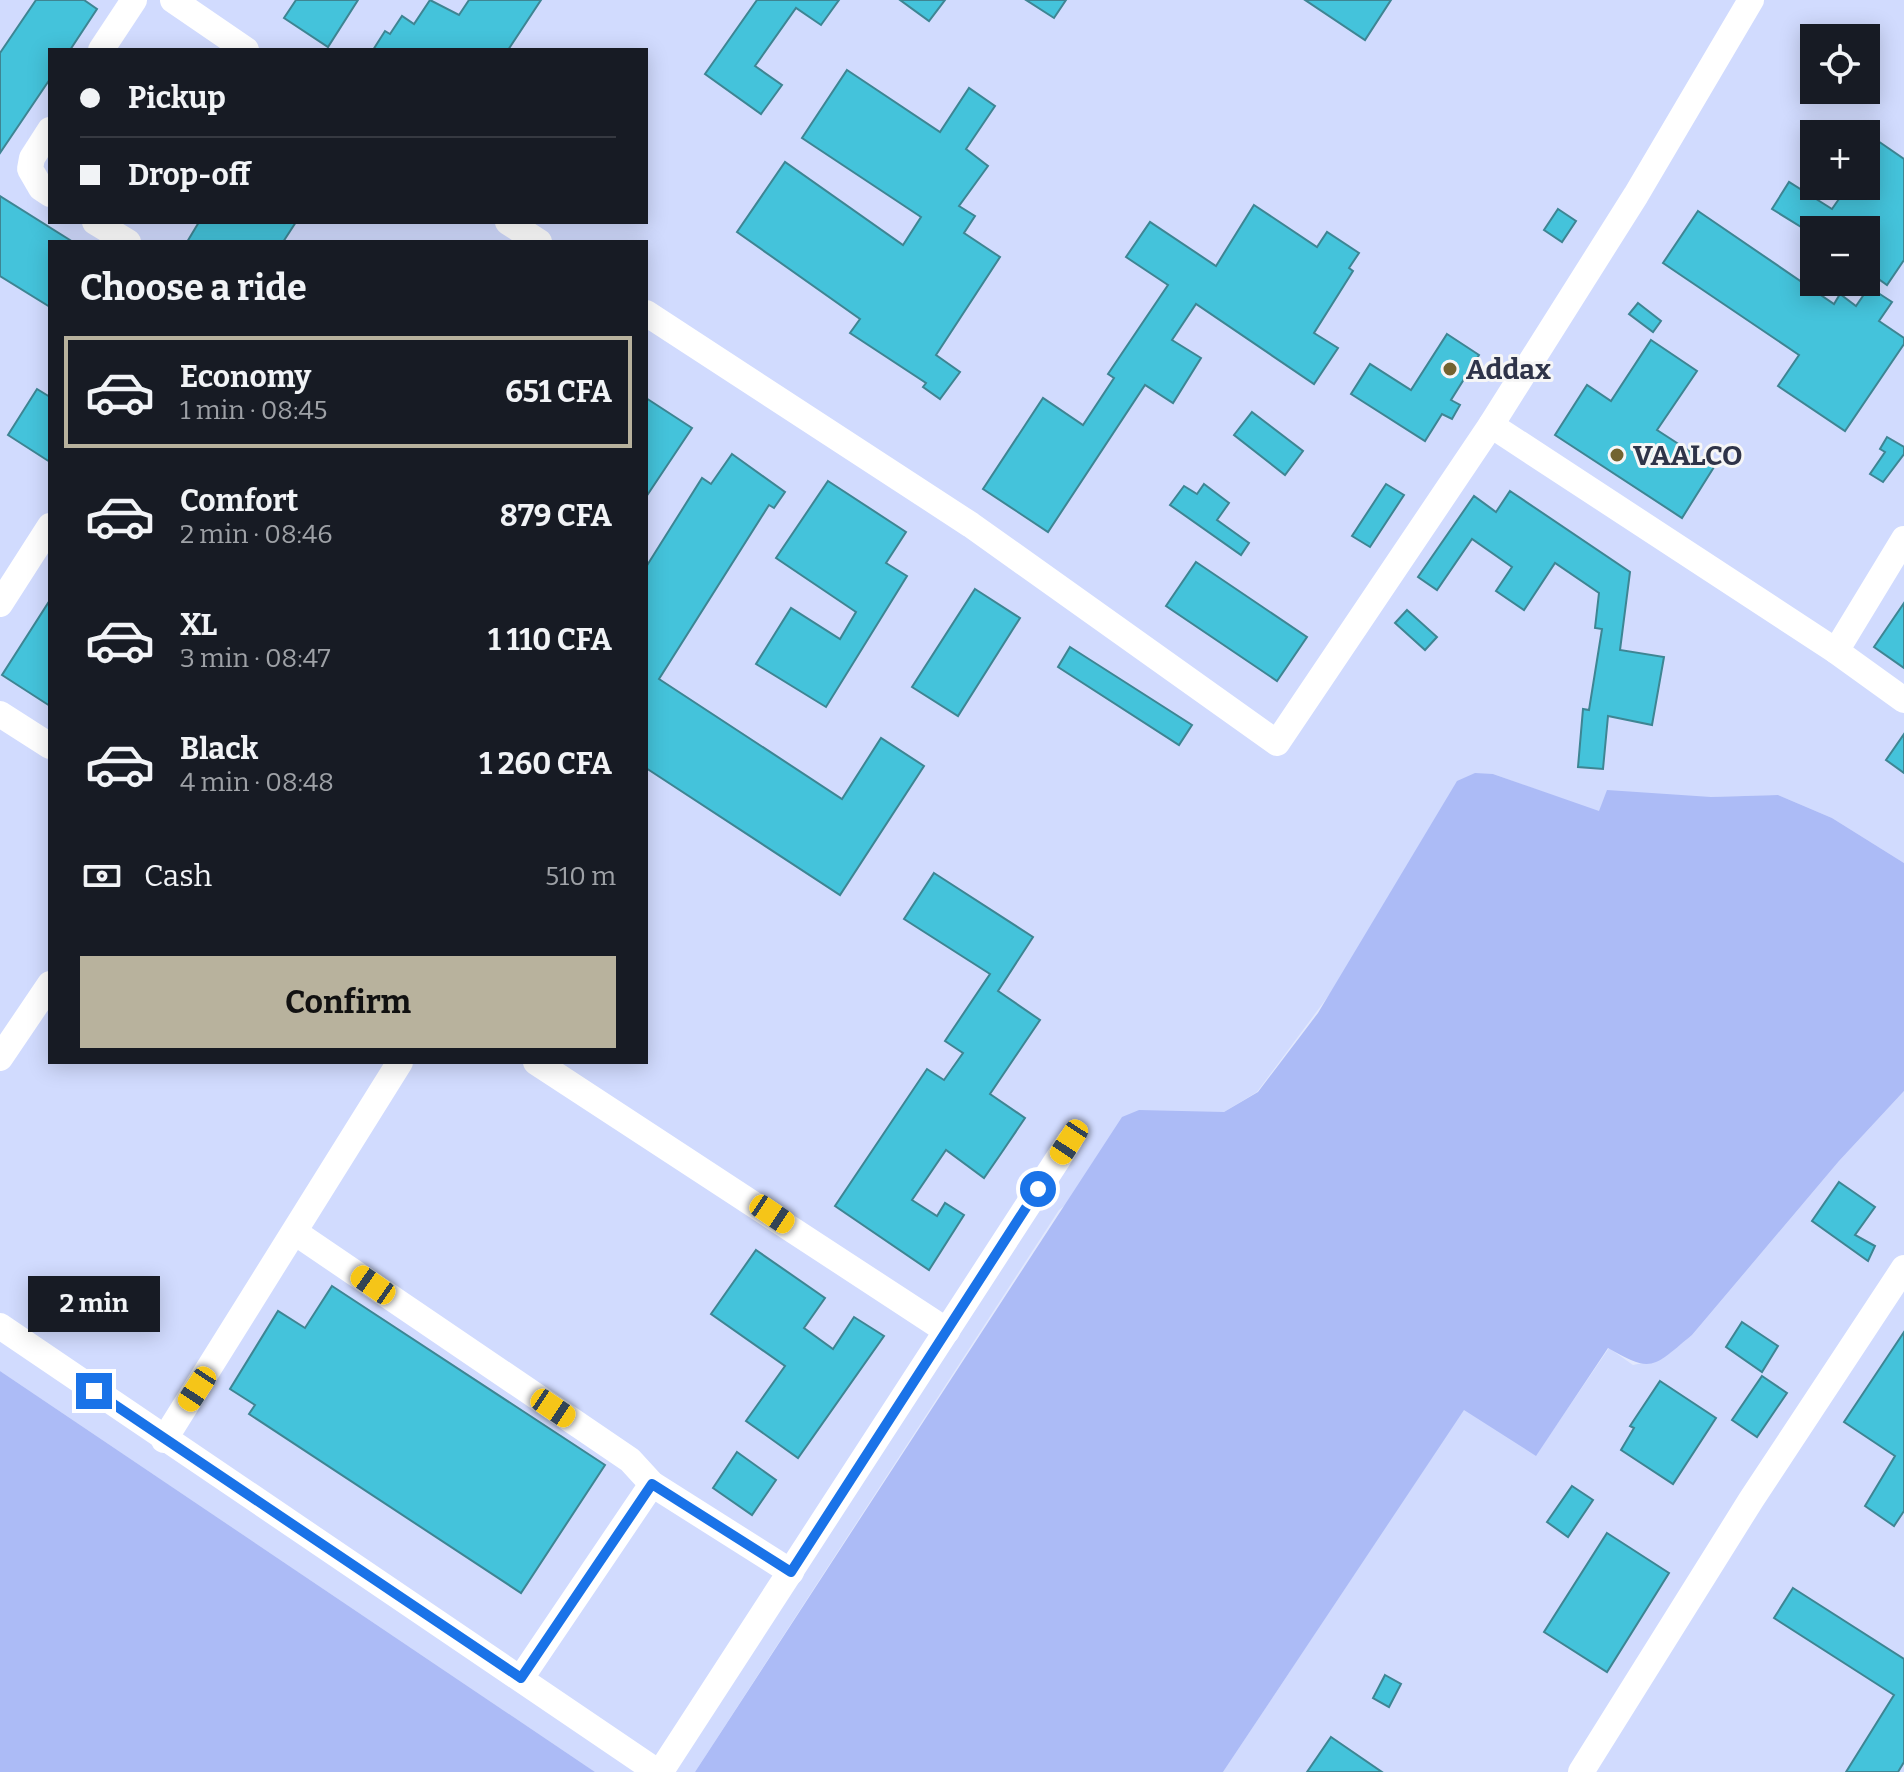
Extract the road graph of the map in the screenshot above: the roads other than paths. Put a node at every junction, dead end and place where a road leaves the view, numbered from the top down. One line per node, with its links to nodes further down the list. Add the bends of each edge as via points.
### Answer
1 (134, 0): 4 (street)
2 (173, 0): 5 (street)
3 (1751, 0): 13 (street)
4 (102, 48)
5 (243, 48)
6 (48, 133): 7 (street, via 30,169)
7 (48, 193)
8 (98, 224): 10 (street)
9 (511, 224): 11 (street)
10 (125, 240)
11 (536, 240)
12 (648, 314): 13 (street, via 971,525 1277,743)
13 (1491, 425): 17 (street)
14 (48, 529): 16 (street)
15 (1904, 539): 17 (street)
16 (0, 604)
17 (1836, 651): 18 (street)
18 (1904, 700)
19 (0, 714): 20 (street)
20 (48, 745)
21 (48, 987): 22 (street)
22 (0, 1058)
23 (399, 1064): 26 (street)
24 (539, 1064): 29 (street)
25 (1069, 1142): 29 (street)
26 (296, 1233): 30 (street); 31 (street, via 630,1460)
27 (1904, 1268): 34 (street)
28 (0, 1326): 30 (street)
29 (947, 1331): 32 (street)
30 (164, 1440): 33 (street)
31 (652, 1484): 32 (street); 33 (street)
32 (791, 1572): 33 (street, via 663,1768 656,1771)
33 (521, 1678)
34 (1581, 1772)

